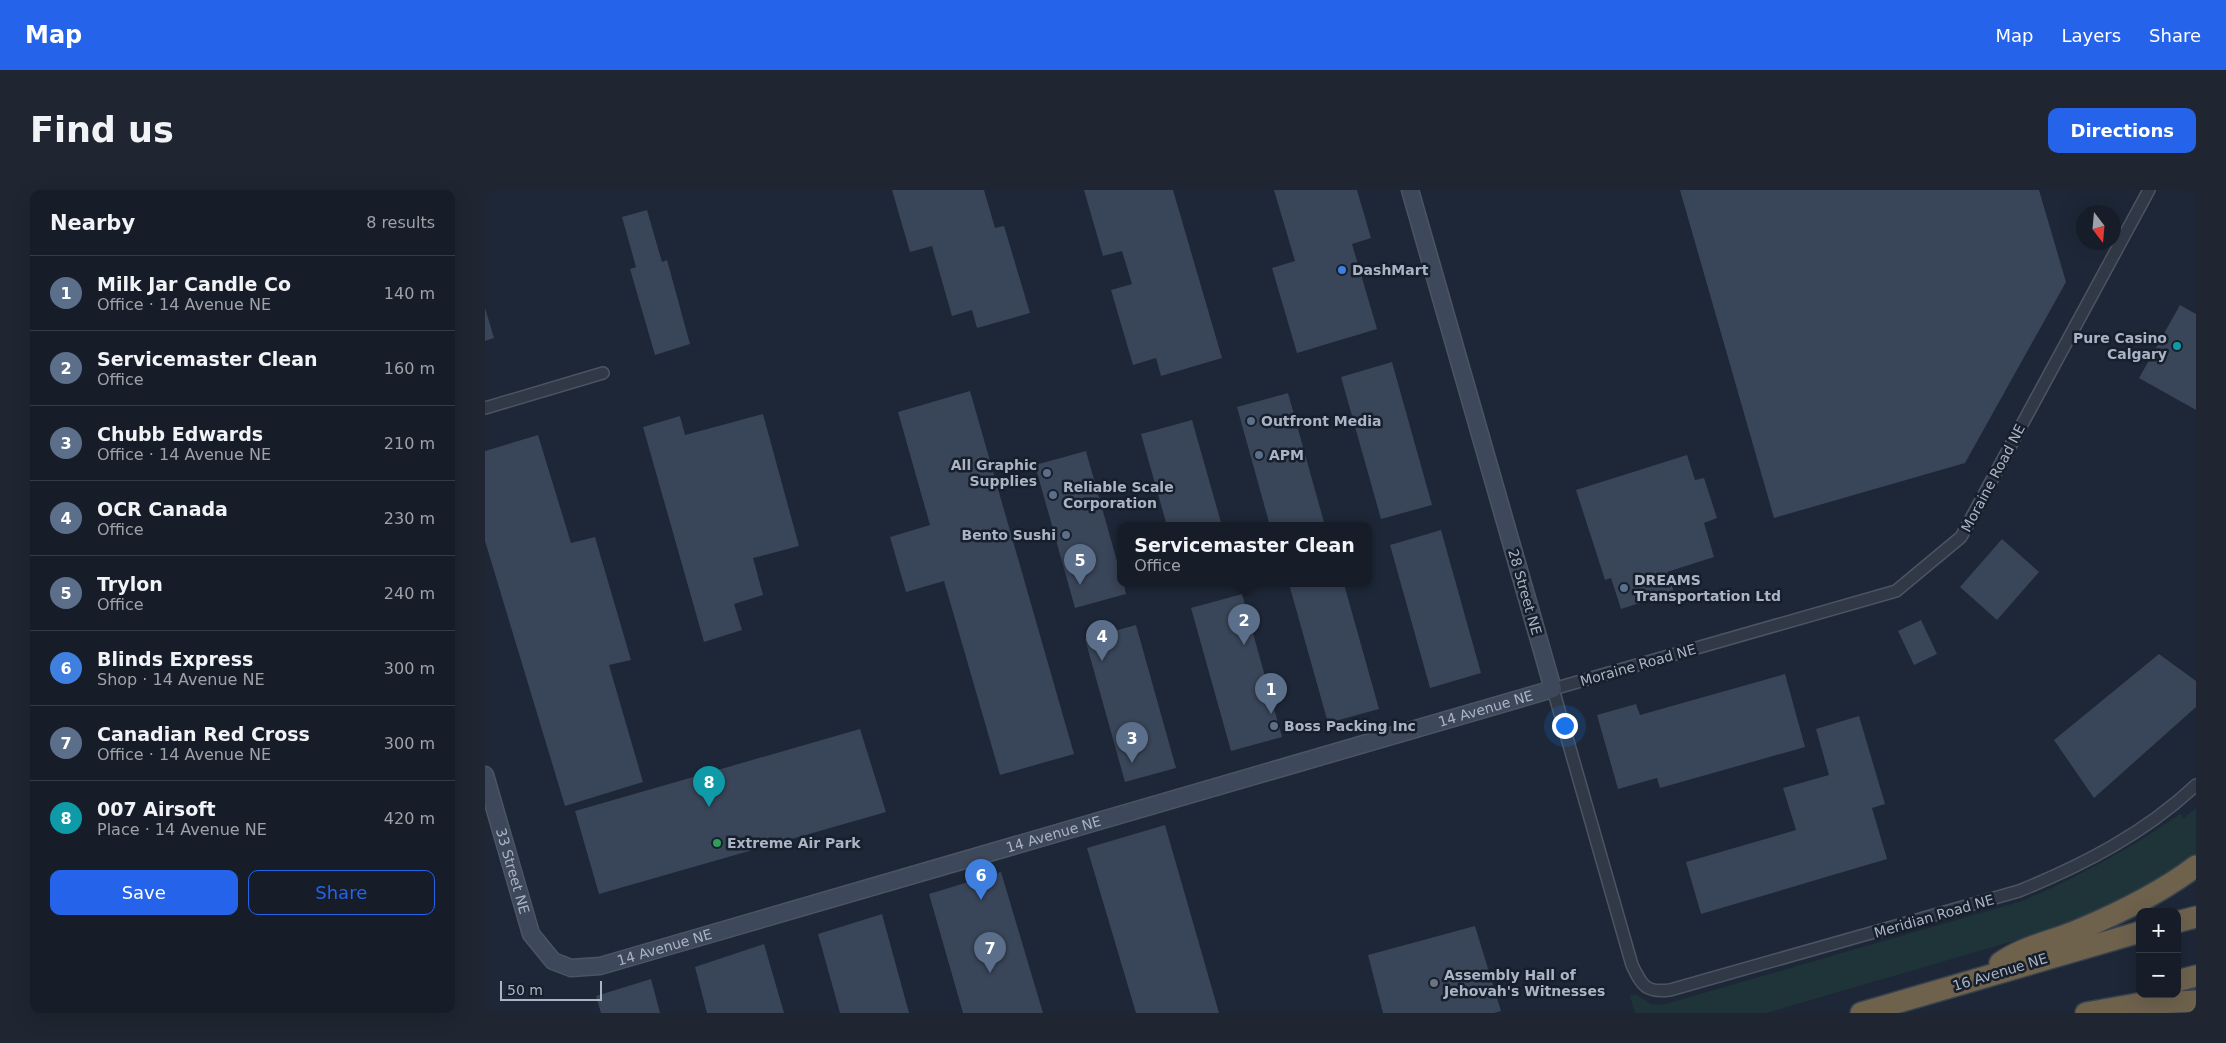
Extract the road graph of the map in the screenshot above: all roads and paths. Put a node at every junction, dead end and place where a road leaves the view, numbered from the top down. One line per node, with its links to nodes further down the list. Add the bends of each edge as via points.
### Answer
1 (1410, 190): 5 (street, 28 Street NE)
2 (2149, 190): 5 (street, Moraine Road NE, via 1961,537 1896,591)
3 (603, 373): 4 (street)
4 (485, 408)
5 (1553, 689): 12 (street, 14 Avenue NE, via 600,966 571,968); 16 (street, 28 Street NE, via 1632,965)
6 (485, 776): 12 (street, 33 Street NE, via 531,934)
7 (2196, 785): 16 (street, Meridian Road NE, via 2144,828 2057,876 2019,891 1670,990 1657,992)
8 (2196, 866): 15 (highway, via 2126,909 2009,957)
9 (2196, 916): 10 (highway)
10 (2181, 921)
11 (2136, 933): 15 (highway, 16 Avenue NE)
12 (553, 962)
13 (2196, 976): 14 (highway)
14 (2181, 980)
15 (1974, 981): 19 (highway, 16 Avenue NE)
16 (1648, 989)
17 (2136, 993): 20 (highway)
18 (2196, 1001): 21 (highway, via 2137,1004)
19 (1861, 1013)
20 (2068, 1013)
21 (2086, 1013)

